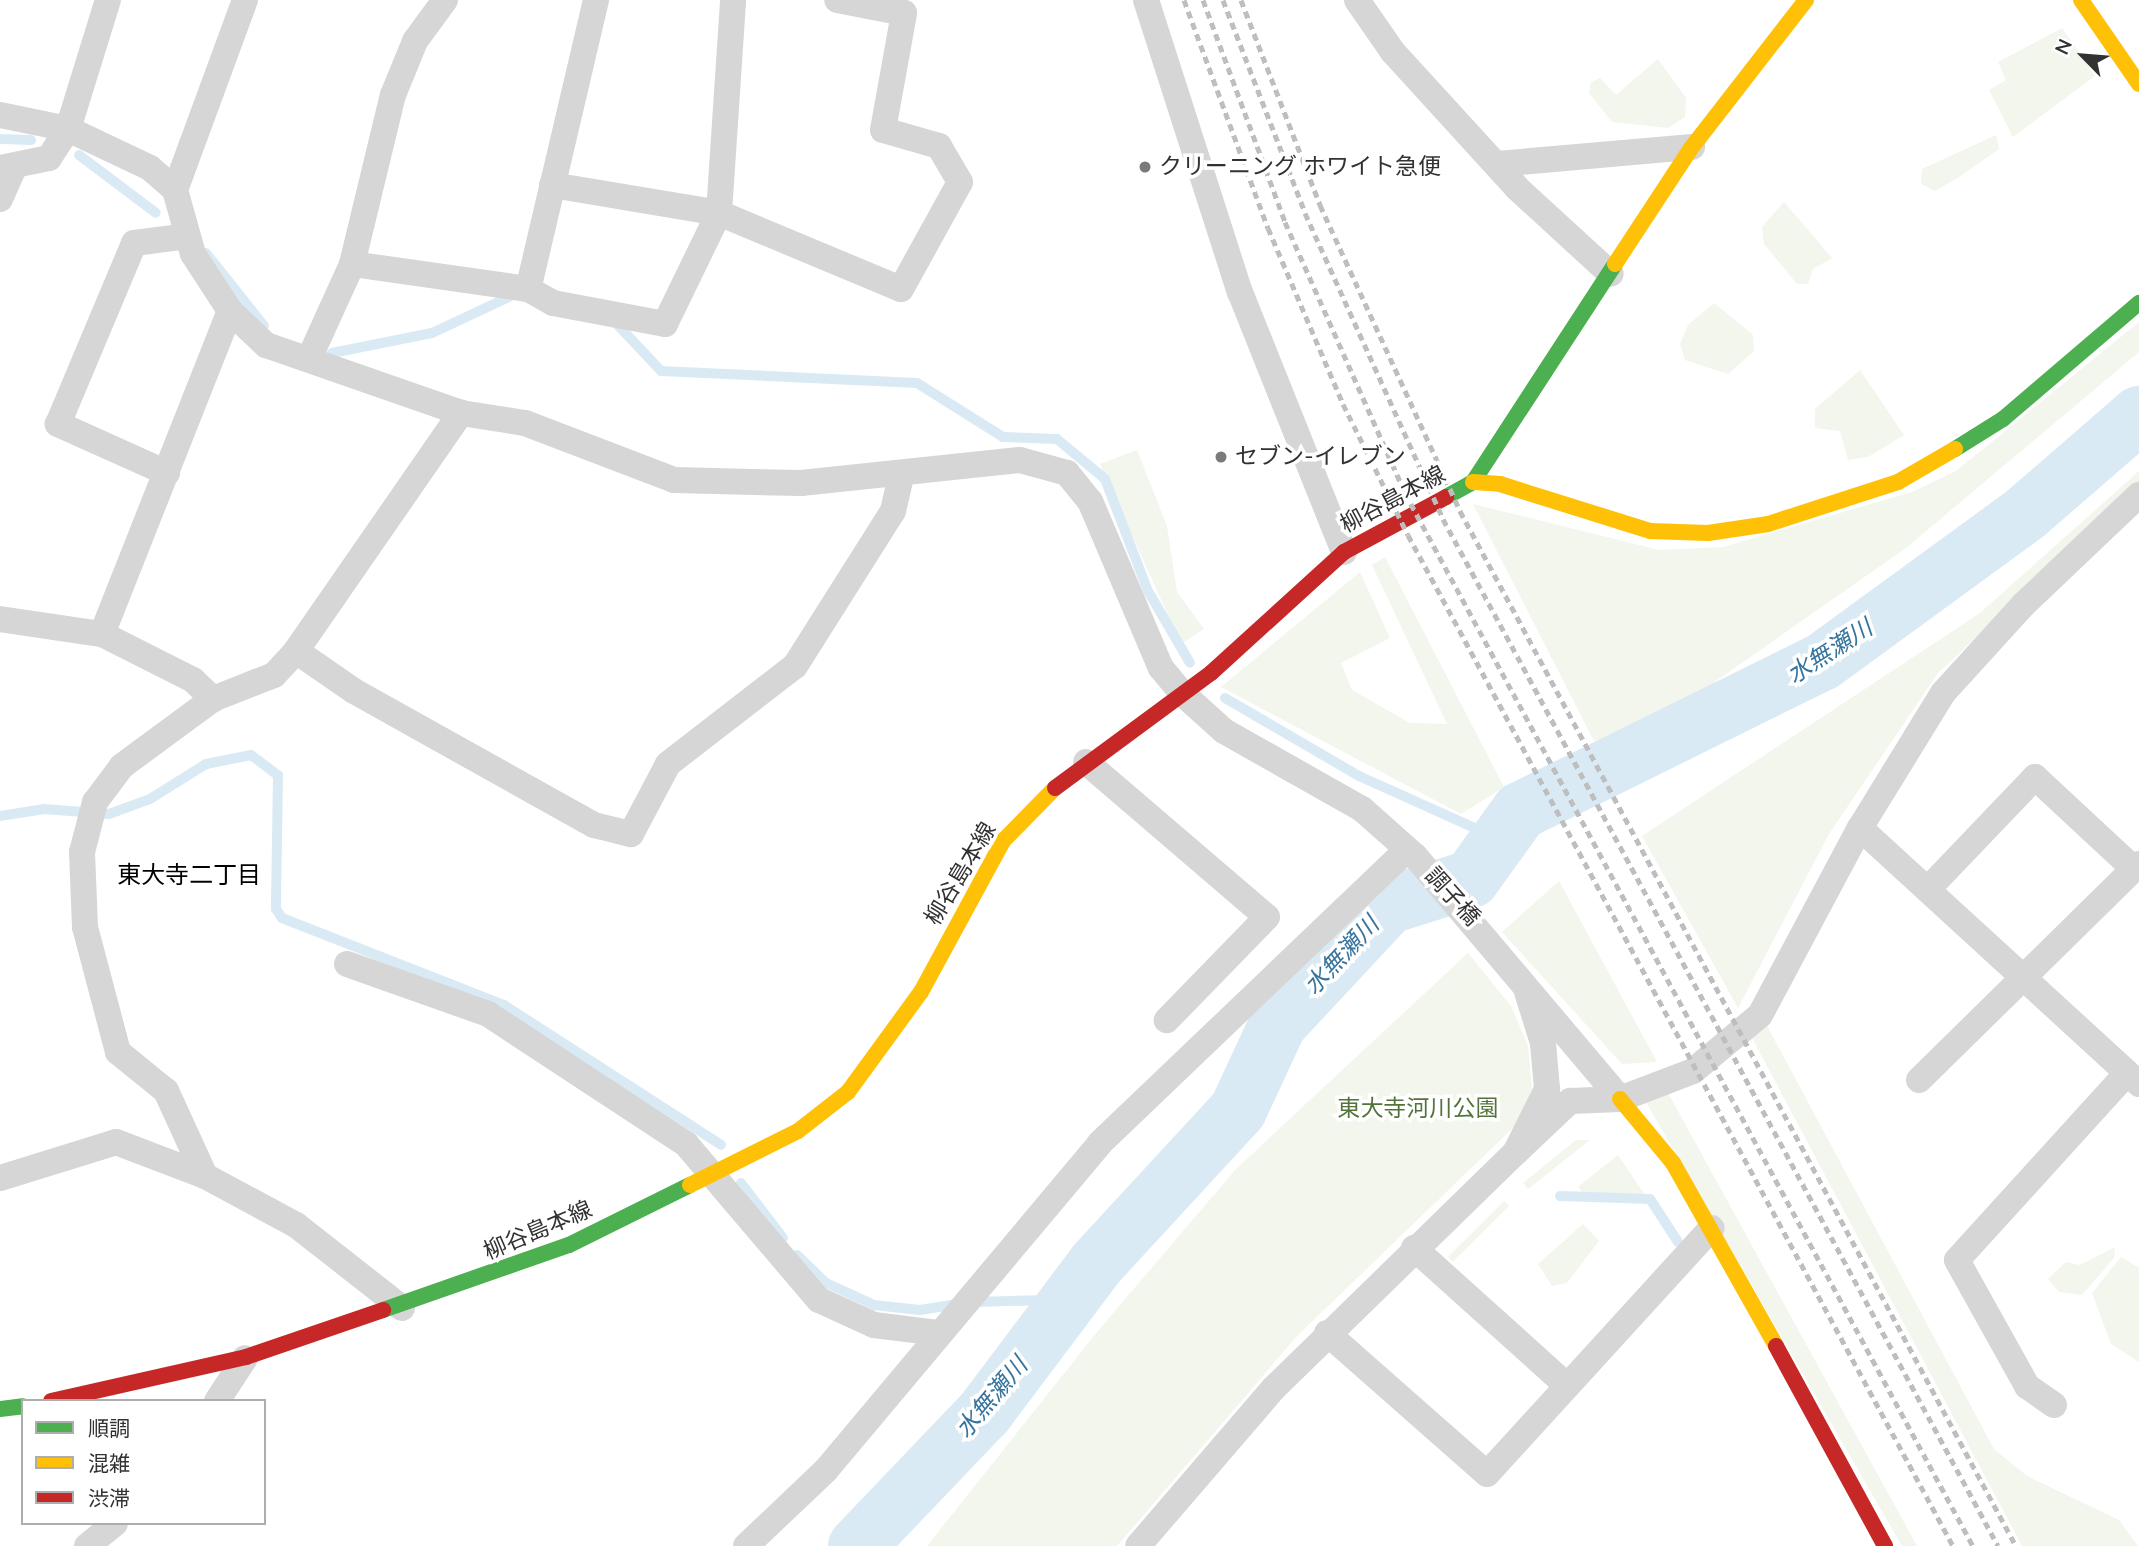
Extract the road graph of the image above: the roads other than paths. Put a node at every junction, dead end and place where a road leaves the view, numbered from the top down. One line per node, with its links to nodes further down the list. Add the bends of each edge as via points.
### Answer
1 (108, 0): 13 (street)
2 (245, 0): 18 (street)
3 (444, 0): 22 (street, via 415,41 393,95)
4 (596, 0): 17 (street)
5 (733, 0): 20 (street)
6 (837, 0): 20 (street, via 904,13 883,130 939,146 960,182 901,289)
7 (1146, 0): 33 (street, via 1240,292)
8 (1357, 0): 15 (street, via 1393,52)
9 (1806, 0): 14 (main road, 柳谷島本線)
10 (2081, 0): 11 (main road)
11 (2139, 84)
12 (0, 115): 13 (street)
13 (68, 129): 16 (street, via 49,159); 18 (street, via 150,168)
14 (1692, 147): 15 (street); 23 (main road, 柳谷島本線)
15 (1497, 164): 23 (street)
16 (7, 167): 19 (street)
17 (552, 185): 20 (street); 24 (street)
18 (175, 190): 21 (street, 調子橋)
19 (0, 200)
20 (719, 214): 24 (street, via 665,324 553,303)
21 (188, 236): 26 (street, 調子橋); 29 (street, via 134,243 58,424)
22 (352, 264): 24 (street); 27 (street)
23 (1611, 274): 31 (main road, 柳谷島本線)
24 (528, 289)
25 (2139, 303): 31 (main road, via 2003,419 1935,462 1898,482 1768,524 1708,533 1650,531 1500,484)
26 (230, 311): 27 (street, 調子橋, via 266,345); 29 (street)
27 (309, 359): 28 (street, 調子橋)
28 (461, 413): 30 (street, 調子橋, via 525,422 674,480 801,483); 36 (street)
29 (167, 473): 35 (street)
30 (902, 473): 36 (street, via 893,511 795,666 668,764 631,834 594,825 354,691); 37 (street, 調子橋, via 1020,460 1066,473 1090,501 1161,668)
31 (1473, 482): 33 (main road, 柳谷島本線)
32 (2139, 495): 40 (street, via 1959,674)
33 (1344, 552): 37 (main road, 柳谷島本線)
34 (0, 619): 35 (street)
35 (102, 634): 38 (street, via 192,680)
36 (296, 651): 38 (street, via 274,676)
37 (1183, 694): 39 (main road, 柳谷島本線); 41 (street, 調子橋, via 1224,731 1362,809)
38 (213, 699): 53 (street, via 122,766 95,802 82,852 85,927 118,1052 166,1091)
39 (1086, 762): 47 (street, via 1267,916); 52 (main road, 柳谷島本線, via 1003,841 883,1052 848,1092 798,1131)
40 (1860, 828): 43 (street); 50 (street, via 1760,1015 1693,1071)
41 (1411, 853): 46 (street, 調子橋, via 1489,937); 58 (street, via 1101,1143)
42 (2137, 866): 43 (street, via 2035,777); 45 (street)
43 (1928, 889): 45 (street)
44 (347, 964): 52 (street, via 488,1014 686,1144)
45 (2025, 979): 48 (street); 49 (street)
46 (1524, 984): 50 (street, 調子橋); 51 (street, via 1543,1042 1547,1089)
47 (1167, 1020)
48 (2133, 1079): 64 (street, via 1956,1259 2027,1386)
49 (1919, 1080)
50 (1620, 1099): 51 (street, via 1570,1101); 55 (main road, via 1673,1163)
51 (1515, 1153): 56 (street)
52 (715, 1174): 57 (main road, 柳谷島本線, via 569,1245); 58 (street, via 793,1277 819,1300 874,1325)
53 (205, 1176): 54 (street, via 116,1142); 57 (street, via 296,1226)
54 (0, 1178)
55 (1712, 1228): 61 (street); 71 (main road)
56 (1414, 1248): 59 (street); 61 (street)
57 (402, 1308): 60 (main road, 柳谷島本線)
58 (938, 1333): 69 (street, via 826,1470)
59 (1327, 1333): 61 (street, via 1487,1475); 70 (street)
60 (245, 1358): 62 (main road, 柳谷島本線); 63 (street)
61 (1567, 1385)
62 (60, 1399)
63 (218, 1399)
64 (2054, 1405)
65 (21, 1406): 66 (main road)
66 (0, 1409)
67 (113, 1525): 68 (street)
68 (87, 1546)
69 (746, 1546)
70 (1138, 1546)
71 (1885, 1546)

